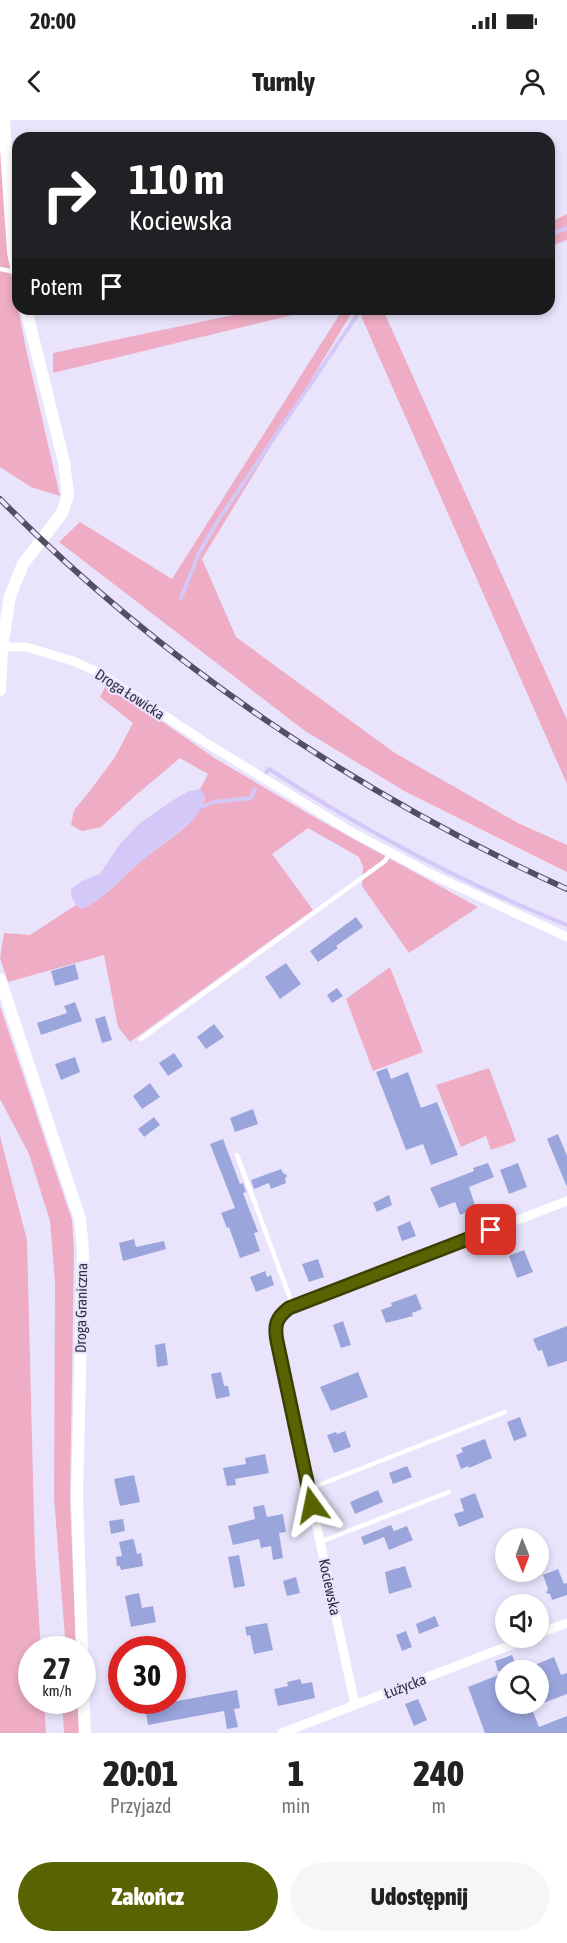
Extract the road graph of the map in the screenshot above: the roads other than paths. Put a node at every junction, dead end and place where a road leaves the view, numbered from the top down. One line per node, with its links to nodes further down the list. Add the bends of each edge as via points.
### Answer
1 (4, 120): 2 (street)
2 (12, 237)
3 (27, 315): 4 (street, via 64,462 68,495 62,513 23,564 9,596)
4 (2, 647): 5 (street); 6 (street, Droga Łowicka, via 26,647 73,660 98,672 203,741)
5 (0, 690)
6 (390, 853): 7 (street, Droga Łowicka); 9 (lane, via 385,861)
7 (567, 937)
8 (0, 979): 19 (street, Droga Graniczna, via 80,1219 83,1250 76,1496)
9 (141, 1039)
10 (237, 1155): 12 (lane)
11 (567, 1201): 12 (street)
12 (293, 1306): 14 (street, Kociewska, via 280,1314 275,1331)
13 (505, 1412): 14 (lane)
14 (309, 1489): 16 (street, Kociewska)
15 (449, 1492): 16 (lane)
16 (320, 1542): 21 (street, Kociewska)
17 (567, 1623): 18 (street)
18 (549, 1630)
19 (81, 1636)
20 (503, 1648): 21 (street, Łużycka)
21 (356, 1705): 24 (street, Łużycka)
22 (84, 1714): 23 (street)
23 (85, 1733)
24 (282, 1733)

